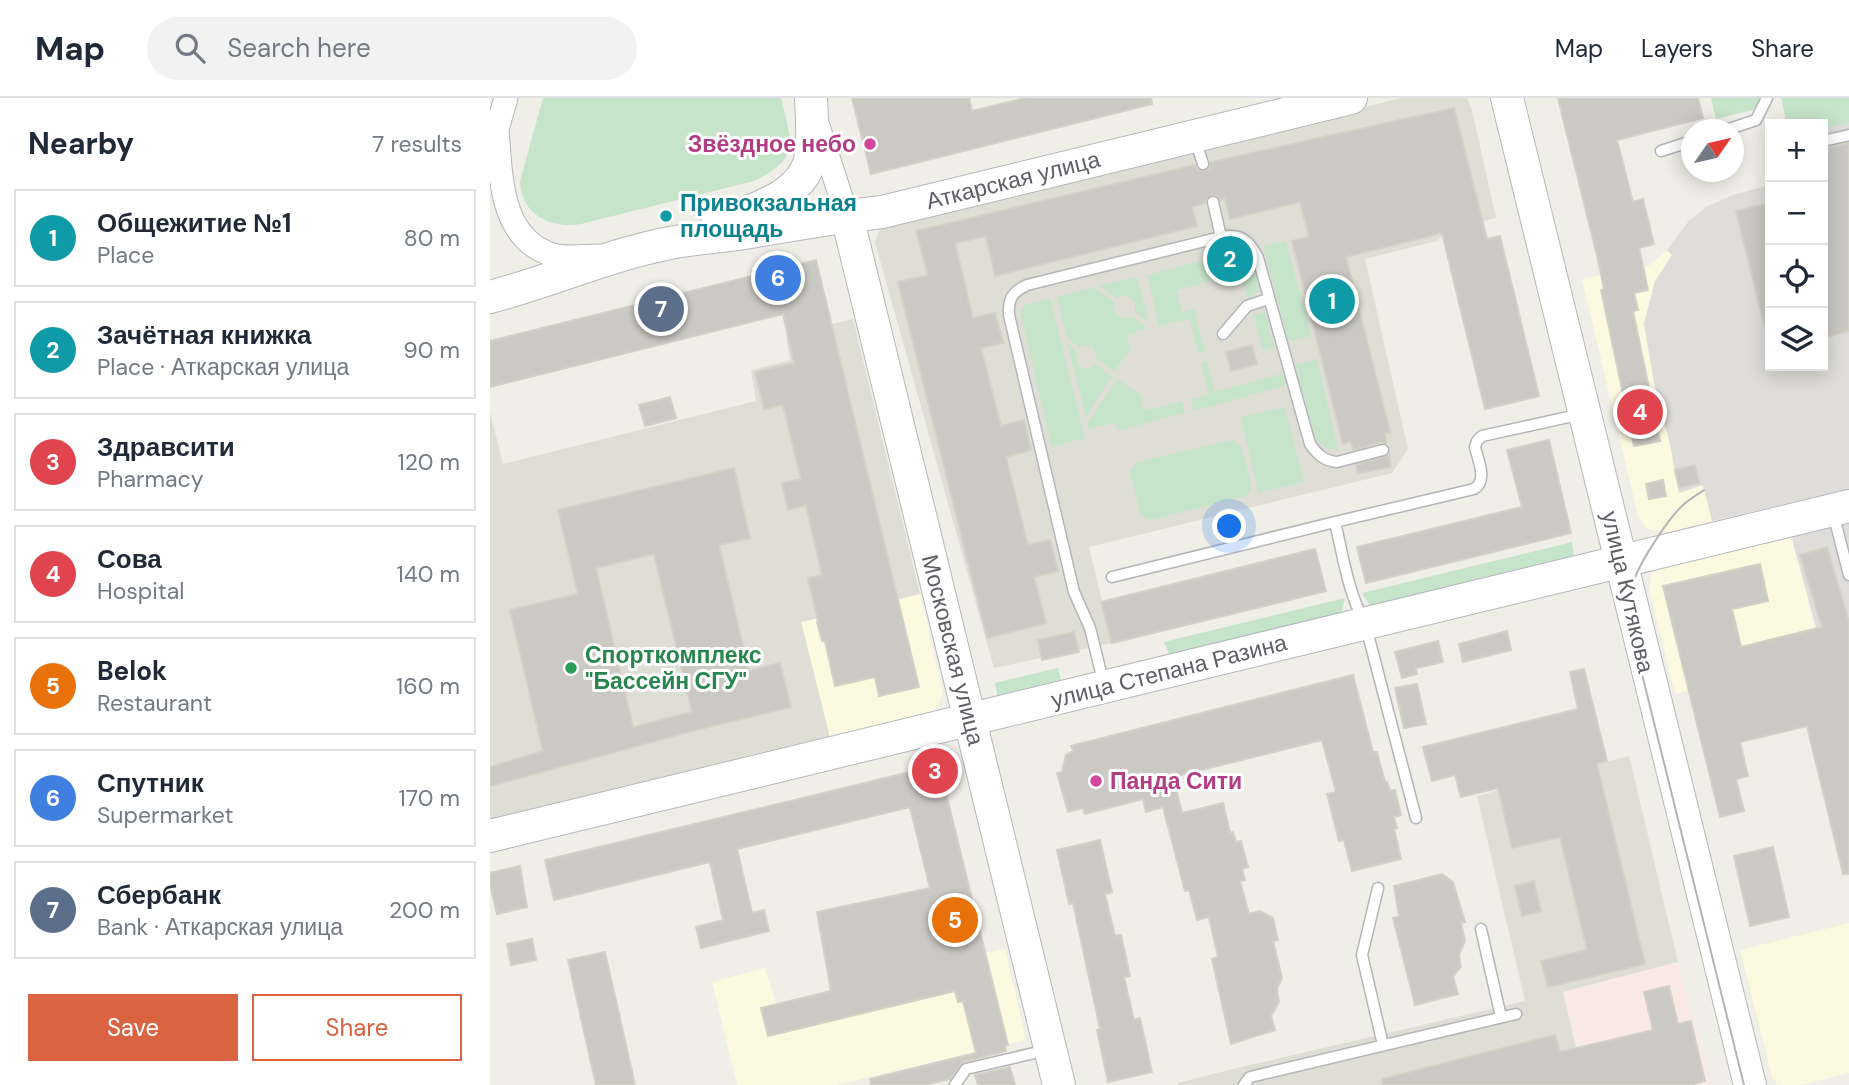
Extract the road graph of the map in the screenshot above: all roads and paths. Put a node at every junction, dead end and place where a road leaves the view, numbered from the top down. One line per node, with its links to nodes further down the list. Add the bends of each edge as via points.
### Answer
1 (506, 98): 7 (street)
2 (1351, 98): 13 (street, Аткарская улица, via 1198,150)
3 (1507, 98): 20 (street, улица Кутякова)
4 (1767, 98): 6 (lane, via 1756,120)
5 (811, 99): 13 (street); 15 (street, Аткарская улица, via 813,143 799,181 766,204)
6 (1744, 124)
7 (494, 135): 16 (street, via 510,218 528,242 554,256)
8 (1849, 135): 9 (lane)
9 (1828, 140)
10 (1681, 144): 11 (lane)
11 (1661, 150)
12 (1213, 202): 14 (lane)
13 (847, 216): 15 (street, Аткарская улица); 29 (street, Московская улица)
14 (1221, 237): 18 (lane, via 1238,236 1252,246); 28 (lane, via 1027,285 1008,302 1074,592 1090,628)
15 (671, 243): 16 (street, Аткарская улица)
16 (614, 257): 17 (street, Аткарская улица)
17 (490, 297)
18 (1268, 299): 19 (lane, via 1247,306); 21 (lane, via 1315,452 1337,462)
19 (1223, 334)
20 (1584, 413): 23 (lane, via 1482,436 1475,447 1482,480 1474,489); 24 (street, улица Кутякова)
21 (1383, 450)
22 (1841, 508): 24 (street, улица Степана Разина); 25 (lane)
23 (1335, 522): 26 (lane); 27 (lane, via 1356,606)
24 (1622, 561): 27 (street, улица Степана Разина); 41 (street, улица Кутякова)
25 (1849, 575)
26 (1112, 578)
27 (1365, 624): 28 (street, улица Степана Разина); 30 (lane)
28 (1104, 687): 29 (street, улица Степана Разина)
29 (969, 719): 31 (street, улица Степана Разина); 37 (street, Московская улица)
30 (1416, 818)
31 (490, 836)
32 (1378, 888): 36 (lane, via 1362,955)
33 (1480, 929): 35 (lane)
34 (1516, 1014): 35 (lane)
35 (1502, 1017): 36 (lane)
36 (1382, 1045): 40 (lane, via 1250,1077)
37 (1050, 1049): 38 (lane, via 966,1069); 39 (street, Московская улица)
38 (955, 1085)
39 (1059, 1085)
40 (1244, 1085)
41 (1750, 1085)

